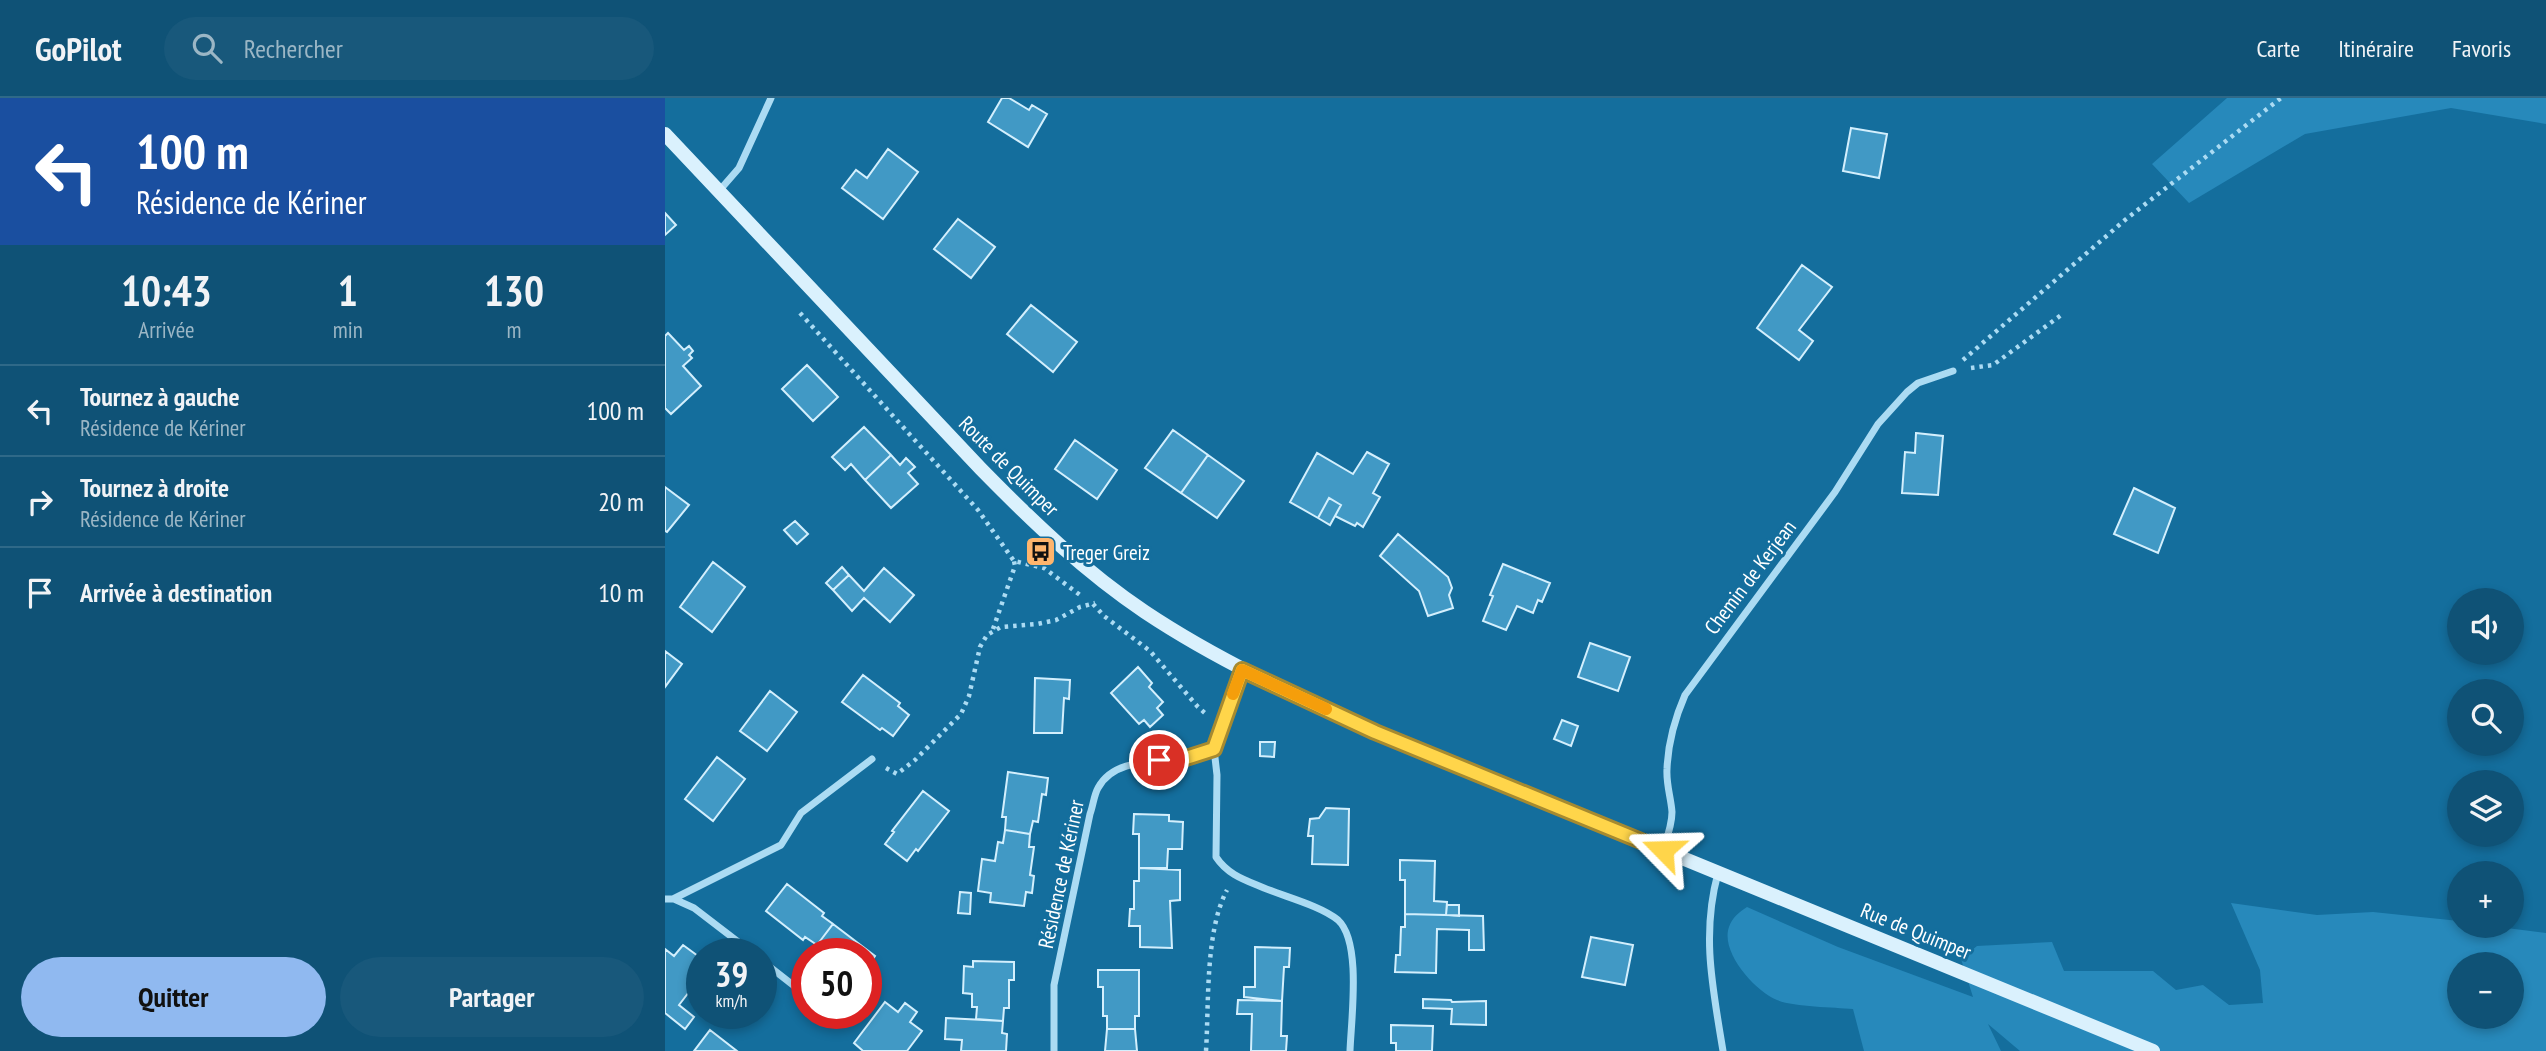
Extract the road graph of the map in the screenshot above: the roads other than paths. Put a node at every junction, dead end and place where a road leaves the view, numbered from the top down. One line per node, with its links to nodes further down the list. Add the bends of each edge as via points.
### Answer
1 (771, 98): 3 (street, via 739,168)
2 (665, 134): 3 (main road, Route de Quimper)
3 (718, 191): 5 (main road, Route de Quimper, via 1044,531 1145,612)
4 (1952, 371): 8 (street, Chemin de Kerjean, via 1919,383 1878,424 1835,492 1685,695 1669,753 1672,813)
5 (1242, 670): 6 (street); 8 (main road, Route de Quimper, via 1375,732)
6 (1214, 749): 14 (street, Résidence de Kériner, via 1183,759 1130,765 1098,787 1054,985); 15 (street, via 1216,857 1235,876 1323,911 1345,930 1353,955)
7 (872, 759): 10 (street, via 801,813 781,845)
8 (1663, 850): 9 (main road, Rue de Quimper)
9 (1718, 873): 16 (street, via 1708,930); 17 (main road, Rue de Quimper)
10 (669, 899): 11 (street, via 694,908)
11 (733, 938)
12 (777, 973): 13 (street)
13 (791, 983)
14 (1054, 1051)
15 (1350, 1051)
16 (1723, 1051)
17 (2153, 1051)

